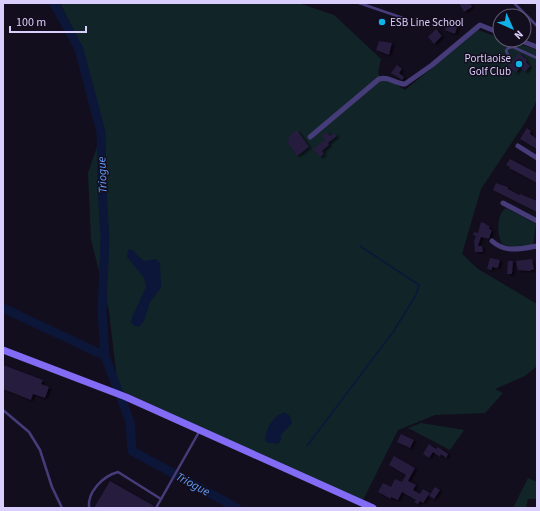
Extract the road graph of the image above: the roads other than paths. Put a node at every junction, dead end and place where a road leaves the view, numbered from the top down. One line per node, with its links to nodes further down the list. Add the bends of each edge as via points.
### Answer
1 (359, 3): 3 (lane)
2 (514, 3): 4 (lane)
3 (403, 18)
4 (537, 26)
5 (492, 30): 8 (street, via 480,25 405,84 388,78 379,79)
6 (510, 58): 7 (lane, via 506,51 513,47)
7 (537, 58)
8 (310, 137)
9 (518, 146): 10 (street)
10 (537, 158)
11 (503, 203): 12 (street)
12 (537, 221)
13 (492, 241): 14 (street, via 500,247 516,250)
14 (537, 246)
15 (3, 350): 17 (main road, via 126,396)
16 (3, 410): 19 (lane, via 28,432 40,450 52,488)
17 (200, 429): 18 (lane); 22 (main road)
18 (161, 499): 20 (lane, via 118,472 97,485 88,500); 21 (lane)
19 (62, 508)
20 (89, 508)
21 (156, 508)
22 (373, 508)

